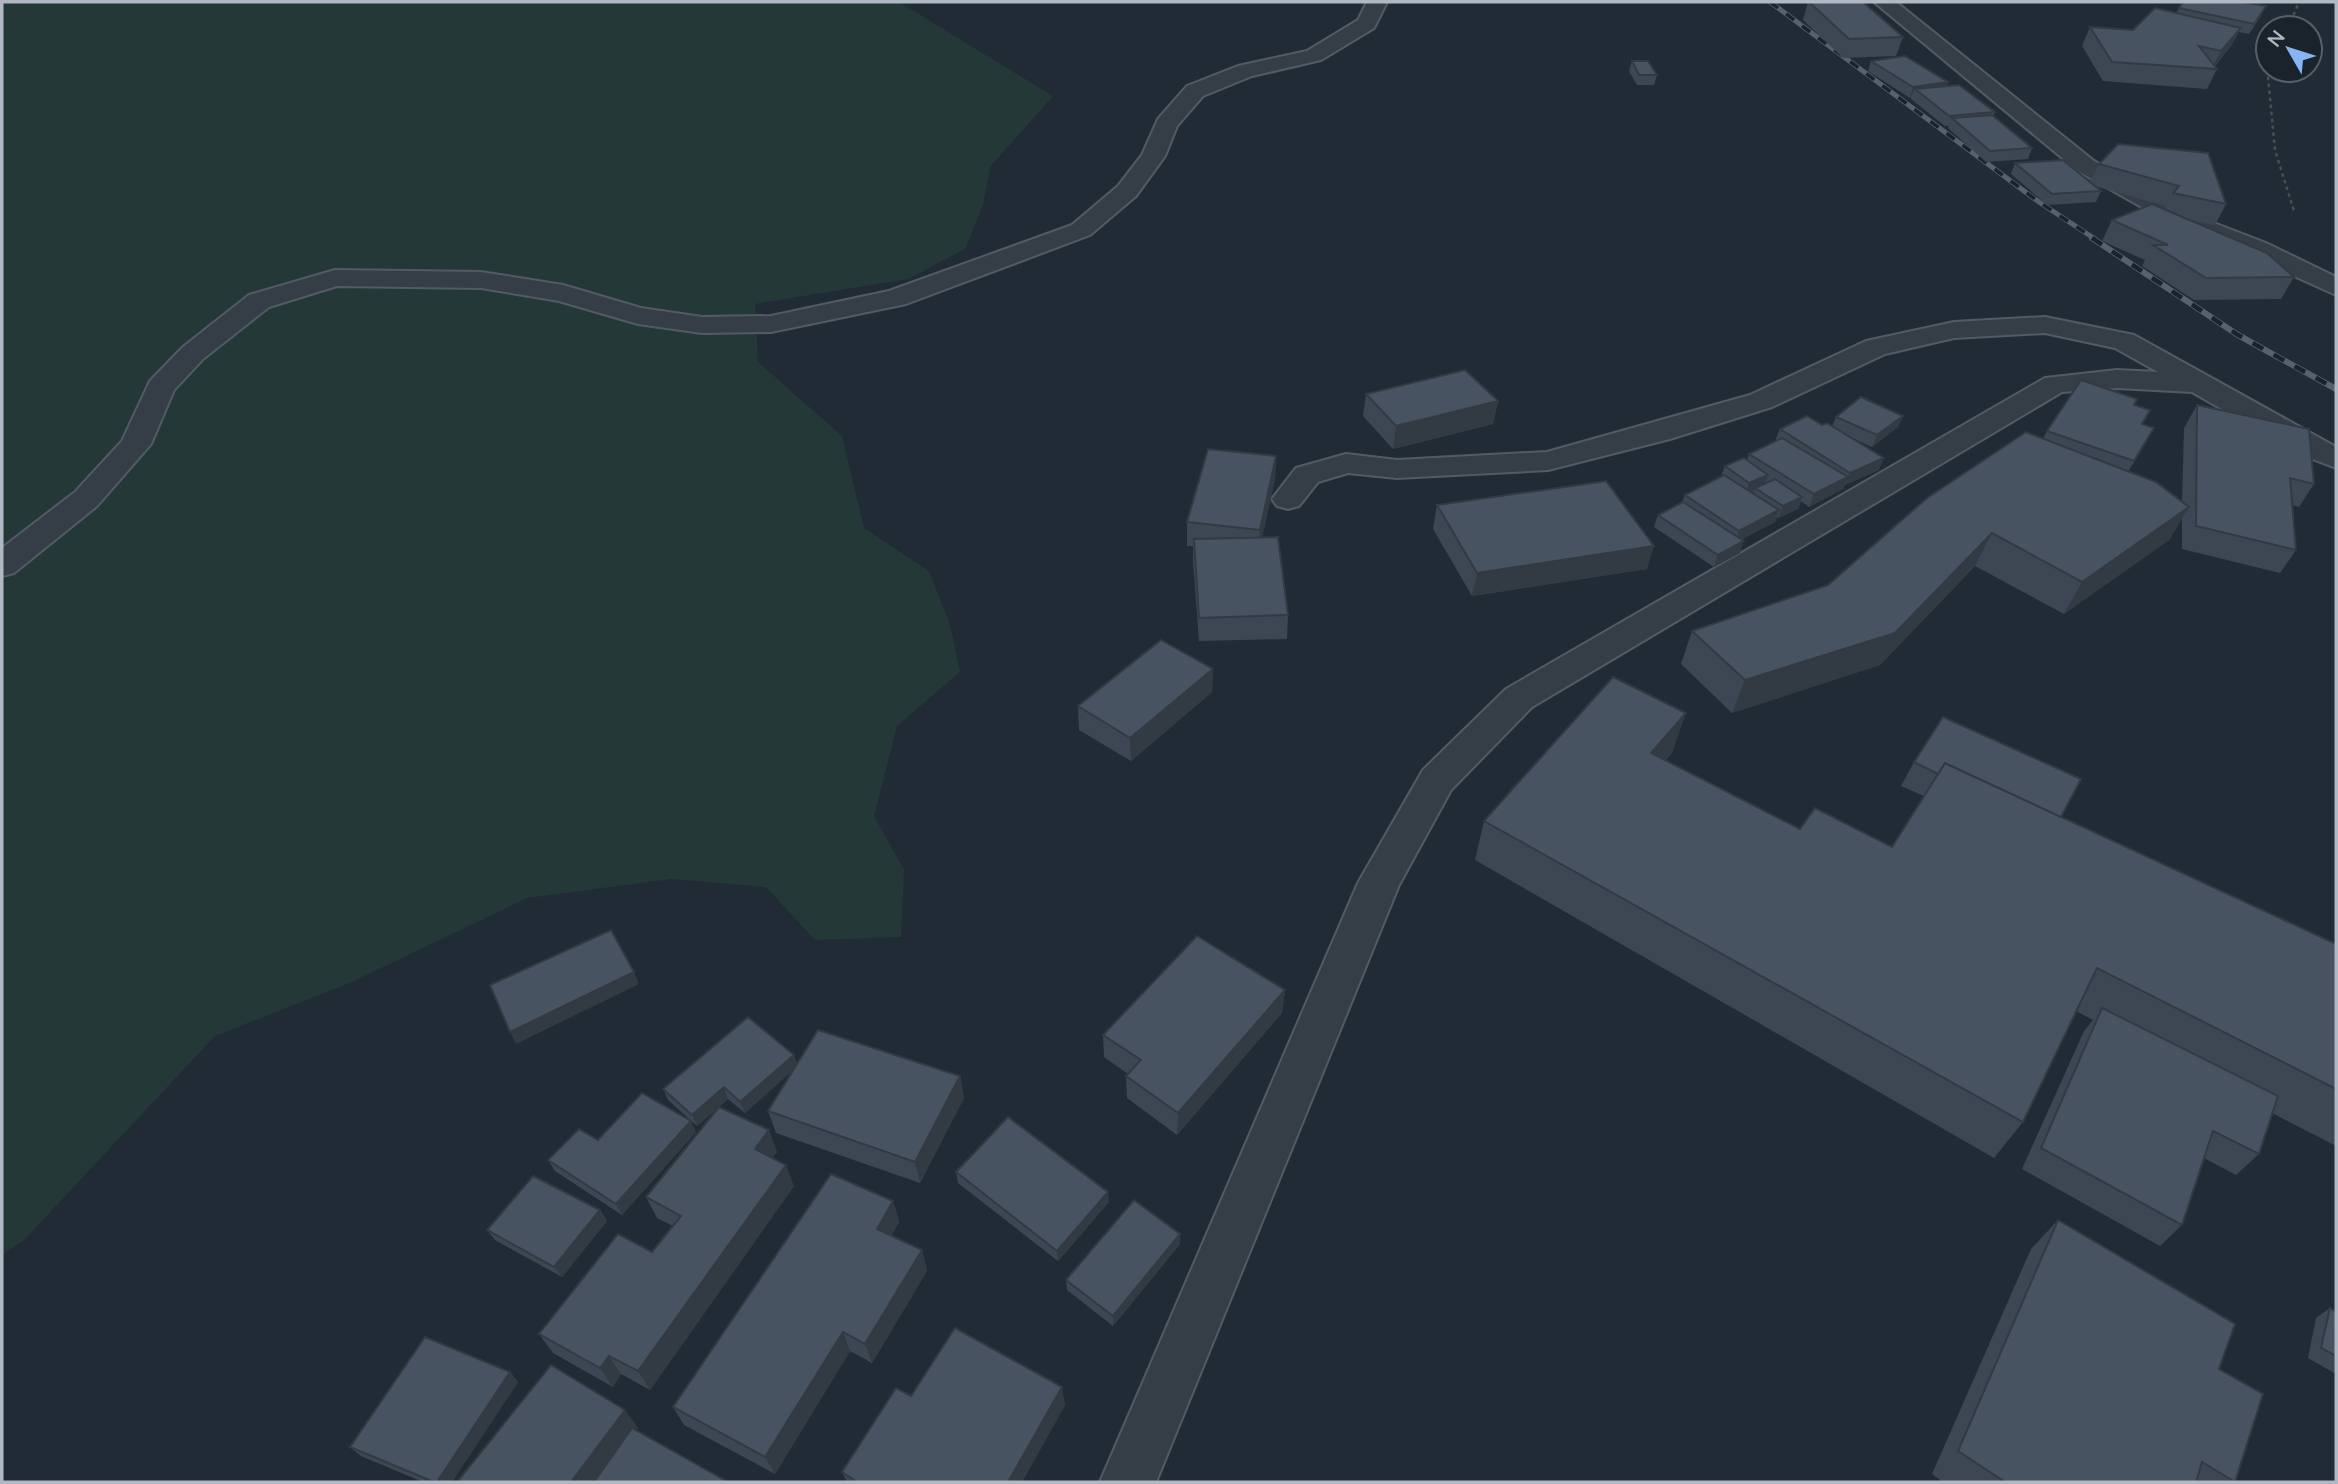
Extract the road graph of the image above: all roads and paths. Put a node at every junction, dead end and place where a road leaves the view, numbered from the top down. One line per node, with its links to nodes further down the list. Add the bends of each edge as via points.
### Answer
1 (1377, 2): 9 (street, via 1367,24 1314,56 1246,71 1195,91 1166,124 1153,156 1127,191 1081,230 896,299 771,324 702,325 638,316 563,293 481,280 335,278 259,301 193,353 160,387 136,444 86,499)
2 (1884, 2): 5 (street, via 2086,166 2179,218)
3 (2269, 84): 4 (path, via 2275,150)
4 (2294, 212)
5 (2336, 287)
6 (2195, 383): 7 (street); 8 (street, via 2124,341 2045,325 1954,330 1876,347 1762,401 1548,461 1397,469 1346,463 1307,475); 10 (street, via 2117,379 2055,383 1519,698 1437,780 1379,883)
7 (2336, 459)
8 (1288, 499)
9 (2, 565)
10 (1128, 1482)

